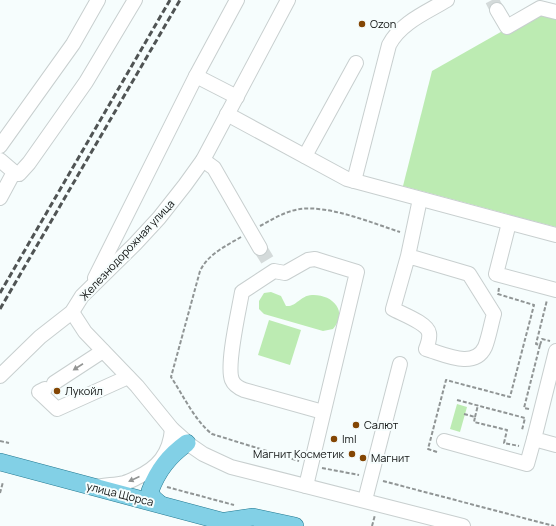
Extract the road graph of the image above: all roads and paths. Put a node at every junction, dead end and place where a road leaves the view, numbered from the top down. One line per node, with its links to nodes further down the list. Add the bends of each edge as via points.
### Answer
1 (98, 0): 12 (street, via 74,44)
2 (135, 0): 16 (street, via 86,82 30,163 19,174)
3 (237, 0): 9 (street)
4 (288, 0): 10 (street, Железнодорожная улица)
5 (447, 0): 17 (street, via 403,27 393,38)
6 (497, 10): 7 (street, via 507,27 540,8)
7 (556, 12)
8 (356, 63): 13 (street)
9 (196, 76): 10 (street); 28 (street)
10 (237, 97): 11 (street, Железнодорожная улица)
11 (227, 114): 13 (street); 15 (street, Железнодорожная улица)
12 (0, 146)
13 (305, 156): 17 (street)
14 (0, 160): 16 (street)
15 (203, 160): 21 (street, via 214,168); 28 (street, Железнодорожная улица, via 159,218)
16 (14, 172): 18 (street)
17 (354, 181): 19 (street)
18 (0, 198)
19 (420, 199): 20 (street); 22 (street)
20 (509, 223): 23 (street); 27 (street, via 496,274)
21 (250, 231): 22 (path, via 288,212 312,208 333,211); 24 (street); 53 (path, via 212,255 203,264 171,377 200,422 212,434)
22 (406, 235): 25 (street); 26 (street)
23 (556, 236)
24 (260, 248)
25 (408, 256): 26 (street); 26 (street, via 393,309 427,328 429,333 426,349 463,360 476,356 486,345 494,314 469,274)
26 (430, 262)
27 (502, 276): 29 (street); 51 (path, via 498,294 534,305 510,396 446,380 428,449)
28 (92, 285): 30 (street, Железнодорожная улица)
29 (554, 295): 31 (path, via 547,298 536,344)
30 (72, 312): 33 (street); 35 (street, Железнодорожная улица, via 40,337)
31 (540, 345): 32 (path, via 542,339); 39 (path, via 524,408)
32 (555, 347): 46 (street)
33 (102, 351): 36 (street); 36 (street, one-way to 36, via 40,392 57,409)
34 (400, 364): 54 (street)
35 (0, 376)
36 (128, 377): 45 (street)
37 (457, 400): 38 (path)
38 (478, 405): 42 (path); 43 (path)
39 (533, 410)
40 (323, 412): 40 (street, via 357,272 316,259 308,260 285,273 271,266 242,292 234,336 230,373 232,381 244,390); 53 (street)
41 (464, 414): 42 (path)
42 (475, 417): 46 (path, via 474,422 507,430 504,443 518,446)
43 (525, 418): 44 (path); 46 (path)
44 (531, 419)
45 (172, 429): 49 (street); 57 (street, one-way to 57, via 172,439 158,465 126,483)
46 (525, 437): 50 (street); 51 (street, via 527,464)
47 (0, 441): 48 (path)
48 (8, 443)
49 (187, 443): 56 (street, via 231,466); 60 (main road, via 170,457 155,479 150,491)
50 (556, 445)
51 (444, 447)
52 (2, 462): 57 (main road, улица Щорса)
53 (311, 466): 54 (path); 56 (street)
54 (371, 478): 59 (street); 67 (path)
55 (3, 482): 58 (path)
56 (306, 486): 59 (street)
57 (93, 487): 60 (main road, улица Щорса)
58 (0, 493)
59 (365, 500): 66 (street)
60 (160, 504): 62 (main road, улица Щорса)
61 (374, 519): 65 (path)
62 (213, 522): 63 (main road, улица Щорса); 64 (main road, via 253,517)
63 (240, 526)
64 (295, 526)
65 (372, 526)
66 (463, 526)
67 (554, 526)

